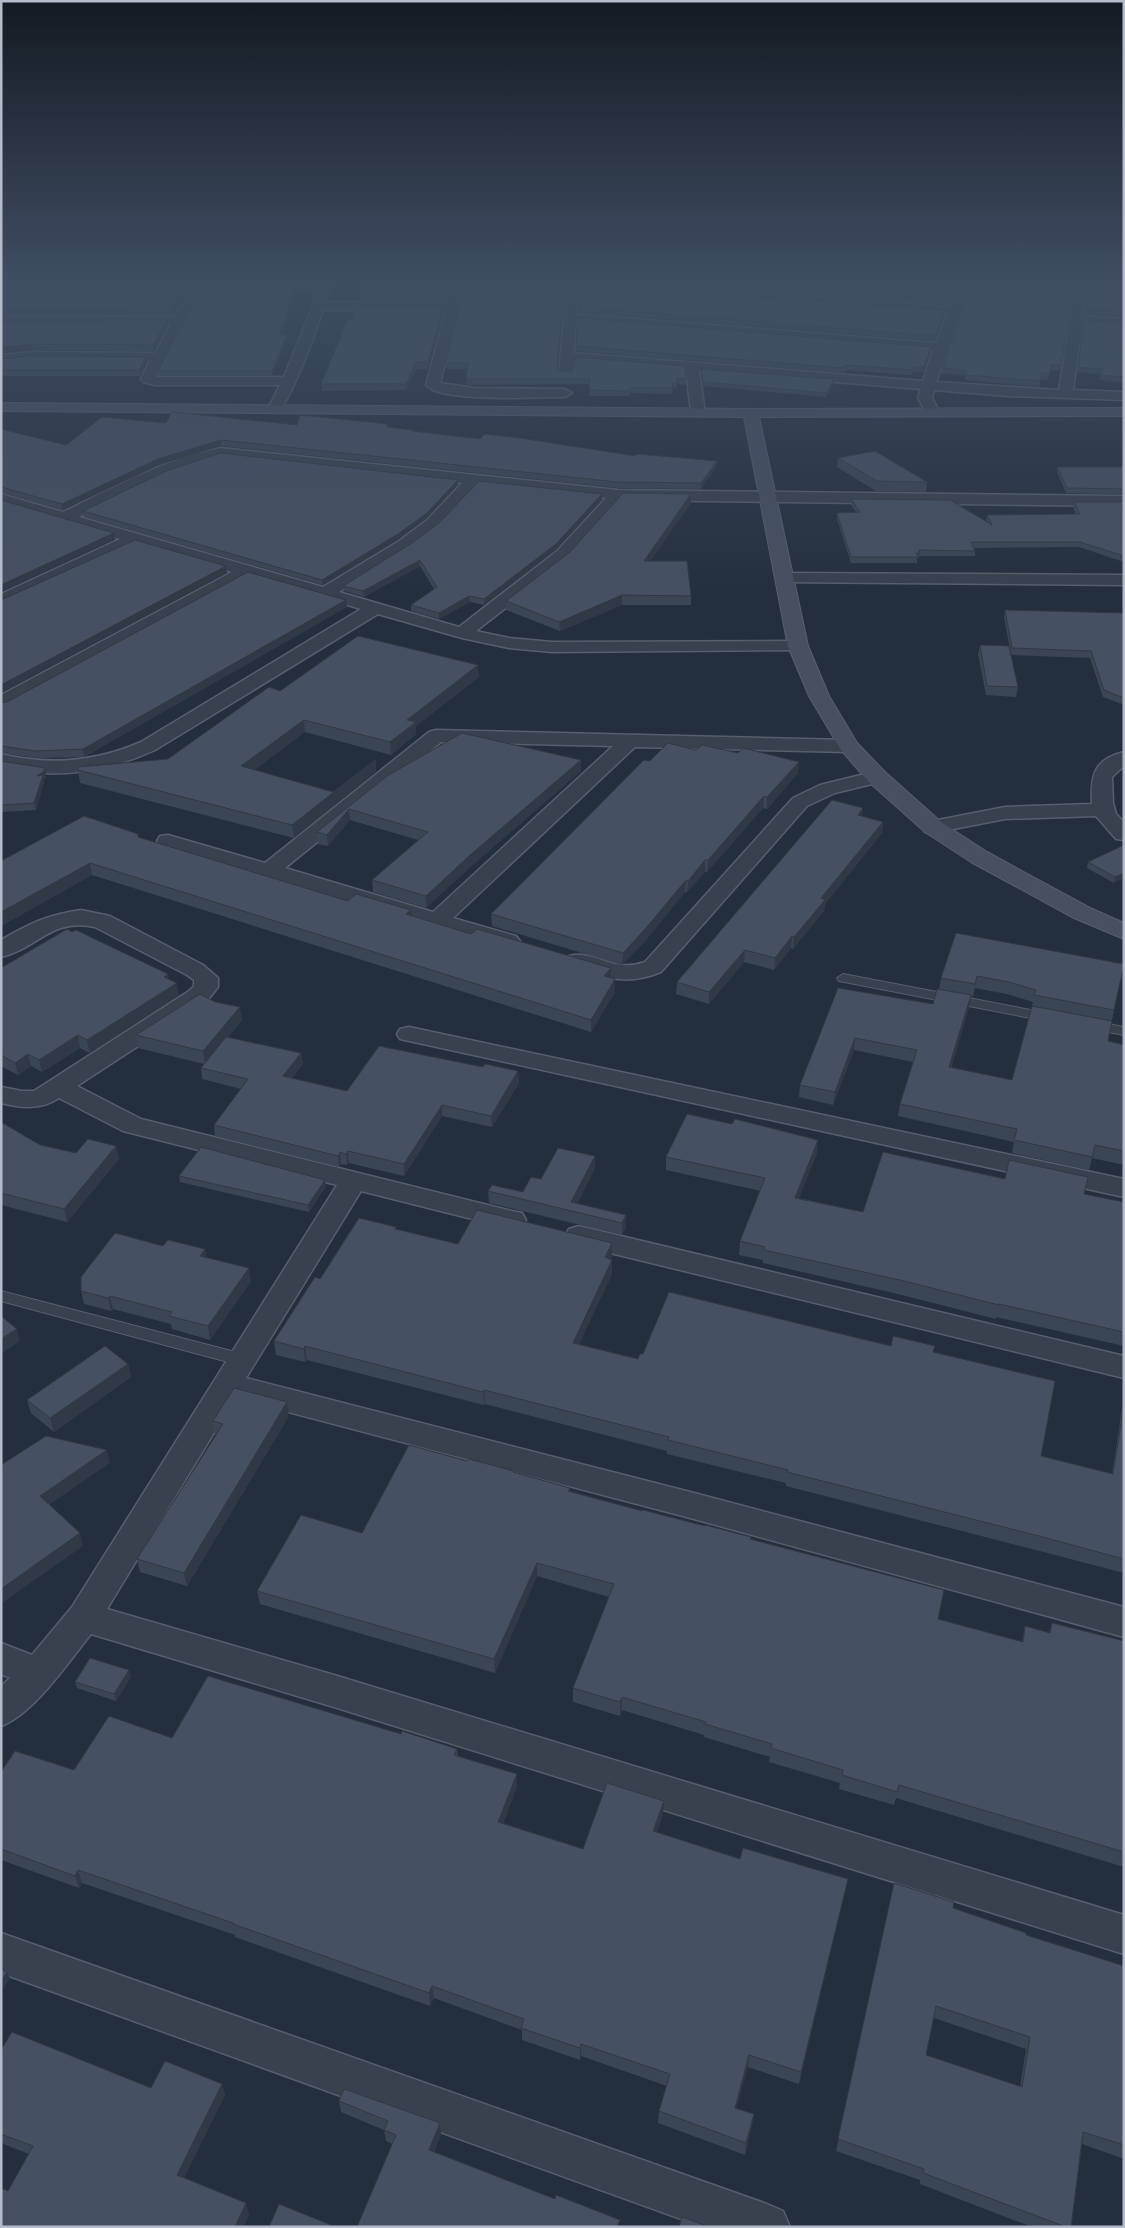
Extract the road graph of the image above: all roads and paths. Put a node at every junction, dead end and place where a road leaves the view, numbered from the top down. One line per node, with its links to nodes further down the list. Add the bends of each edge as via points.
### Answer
1 (287, 385): 12 (street)
2 (433, 385): 8 (street, via 456,392)
3 (565, 385): 8 (street)
4 (694, 385): 15 (street)
5 (916, 385): 7 (street)
6 (1066, 385): 9 (street)
7 (928, 386): 9 (street); 13 (street, via 924,398)
8 (565, 392): 14 (street)
9 (1065, 395): 10 (street)
10 (1124, 396)
11 (1, 407): 12 (main road)
12 (275, 409): 14 (main road)
13 (932, 411): 16 (main road); 17 (main road)
14 (568, 412): 15 (main road)
15 (698, 412): 17 (main road)
16 (1124, 412)
17 (751, 413): 20 (main road)
18 (475, 478): 19 (street); 25 (street, via 221,452 166,468); 30 (street, via 433,523)
19 (618, 495): 20 (street); 33 (street, via 563,554)
20 (769, 498): 22 (street); 28 (main road)
21 (1, 499): 23 (street)
22 (1124, 501)
23 (26, 506): 24 (street); 25 (street)
24 (1, 516)
25 (66, 518): 26 (street)
26 (135, 538): 27 (street); 31 (street)
27 (248, 570): 30 (street); 35 (street)
28 (785, 578): 29 (street); 34 (main road)
29 (1124, 580)
30 (325, 593): 32 (street)
31 (1, 601)
32 (376, 608): 33 (street); 39 (street, via 131,754 100,763 38,768)
33 (462, 633): 34 (street, via 509,643 552,647)
34 (798, 646): 37 (main road, via 820,696)
35 (1, 703)
36 (630, 741): 37 (street); 45 (street, via 436,736); 46 (street)
37 (848, 746): 40 (main road)
38 (1124, 758): 41 (street, via 1113,763 1102,776)
39 (1, 760)
40 (877, 777): 42 (main road); 50 (street, via 831,787 800,802 653,967 637,974 621,974)
41 (1102, 810): 42 (street, via 1004,813); 43 (street)
42 (933, 827): 47 (main road, via 979,857)
43 (1124, 834)
44 (168, 842): 45 (street)
45 (268, 871): 46 (street)
46 (438, 920): 48 (street)
47 (1124, 932)
48 (530, 947)
49 (1, 950): 56 (street, via 42,926 80,917 102,922 206,978 206,987 198,996)
50 (557, 955)
51 (843, 978): 52 (lane)
52 (1056, 1019)
53 (1075, 1022): 54 (lane)
54 (1124, 1032)
55 (409, 1034): 59 (street)
56 (58, 1087): 57 (street, via 34,1100); 58 (street, via 132,1125)
57 (1, 1095)
58 (353, 1182): 61 (street); 62 (street)
59 (1124, 1188)
60 (1, 1296): 62 (lane)
61 (1124, 1367)
62 (235, 1372): 63 (street); 64 (street, via 270,1397 694,1506)
63 (84, 1617): 66 (street); 68 (street)
64 (1124, 1622)
65 (1, 1658): 66 (street)
66 (38, 1674): 67 (street)
67 (1, 1710)
68 (1124, 1935)
69 (1, 1953): 70 (street)
70 (767, 2227)

